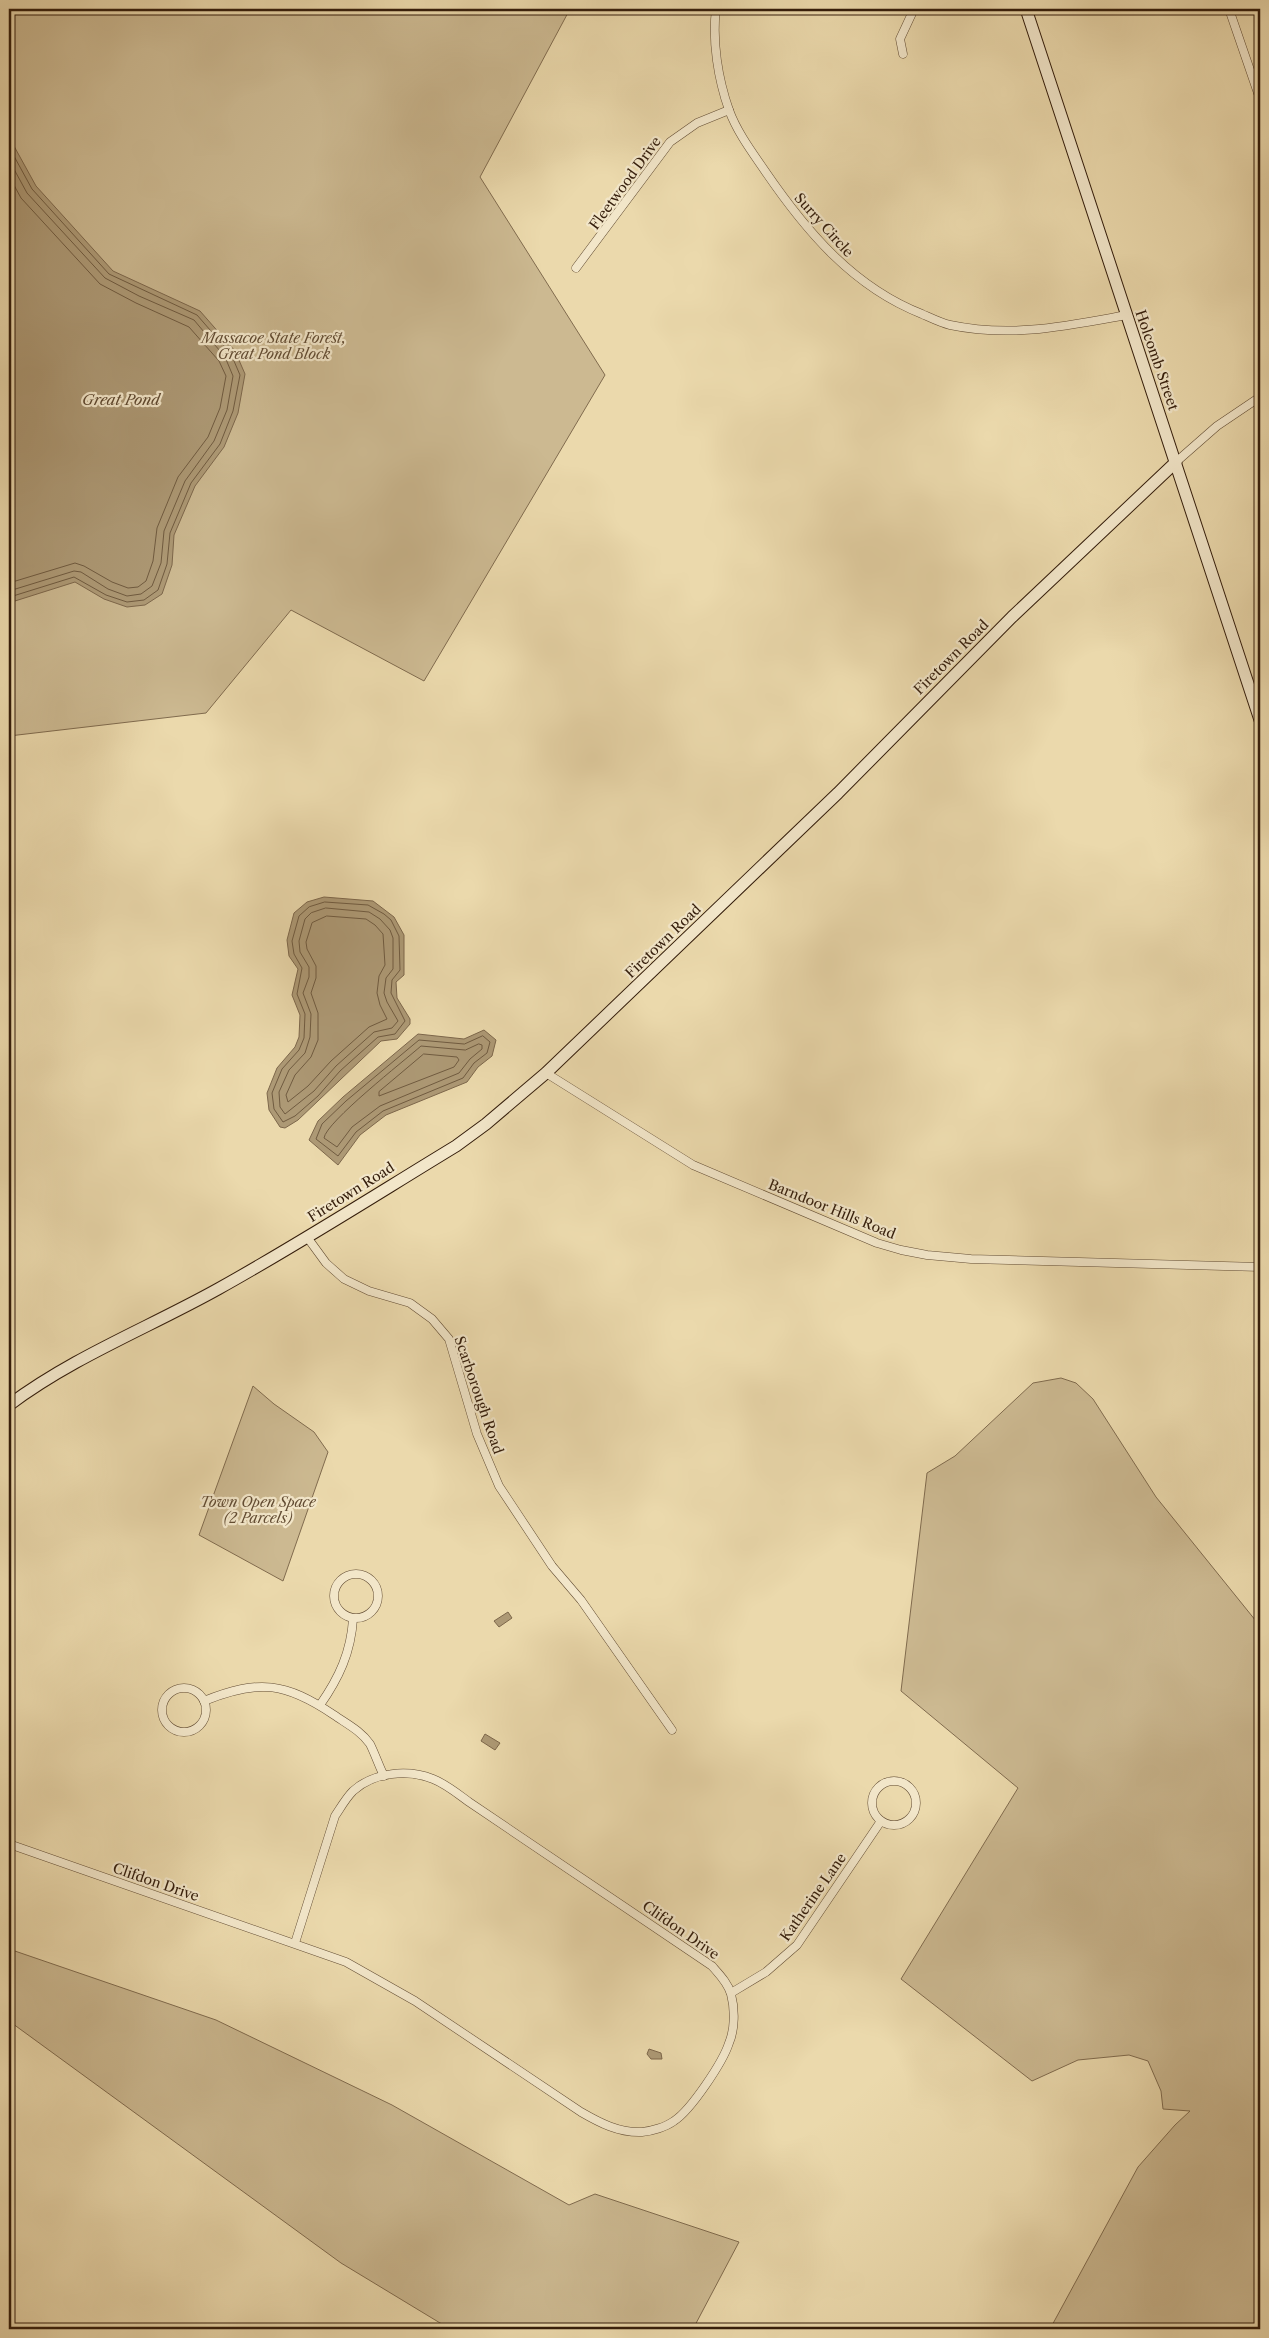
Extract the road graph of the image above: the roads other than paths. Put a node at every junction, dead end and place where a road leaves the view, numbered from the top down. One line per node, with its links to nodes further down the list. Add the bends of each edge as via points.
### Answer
1 (716, 9): 8 (street, Surry Circle, via 717,53)
2 (914, 9): 5 (street, via 900,39)
3 (1026, 9): 10 (street, Holcomb Street)
4 (1229, 9): 6 (street)
5 (903, 54)
6 (1258, 82): 7 (street)
7 (1260, 99)
8 (729, 110): 9 (street, Fleetwood Drive, via 697,123 670,142); 10 (street, Surry Circle, via 749,149 780,195 833,257 869,287 906,308 949,325 996,331 1034,331)
9 (576, 268)
10 (1127, 315): 12 (street, Holcomb Street)
11 (1260, 396): 12 (street, Firetown Road, via 1217,426)
12 (1176, 462): 13 (street, Holcomb Street); 14 (street, Firetown Road, via 1012,617 838,793)
13 (1260, 720)
14 (546, 1073): 15 (street, Firetown Road, via 463,1140); 16 (street, Barndoor Hills Road, via 693,1166 901,1250 970,1259)
15 (307, 1237): 17 (street, Firetown Road, via 218,1290 79,1361); 21 (street, Scarborough Road, via 326,1263 344,1279 369,1291 410,1303 432,1318 449,1339 476,1434 499,1486 552,1566 580,1600)
16 (1260, 1267)
17 (9, 1405)
18 (353, 1619): 18 (street, via 372,1611 378,1598 370,1579 356,1574 342,1579 334,1591 340,1612); 20 (street, via 348,1654)
19 (204, 1701): 19 (street, via 206,1716 197,1729 182,1732 165,1720 163,1707 169,1694 175,1690 188,1689); 20 (street, via 251,1686 291,1691)
20 (320, 1706): 22 (street, via 359,1732 370,1745)
21 (672, 1730)
22 (384, 1776): 25 (street, Clifdon Drive, via 354,1790 335,1816); 26 (street, Clifdon Drive, via 400,1772 435,1780 695,1953 724,1979)
23 (881, 1821): 23 (street, via 894,1825 912,1815 916,1801 905,1784 890,1781 877,1788 871,1802); 26 (street, Katherine Lane, via 797,1945 766,1972)
24 (9, 1844): 25 (street, Clifdon Drive)
25 (295, 1943): 26 (street, Clifdon Drive, via 346,1962 382,1981 600,2124 627,2131 643,2132 674,2121 694,2100 730,2042)
26 (731, 1993)

